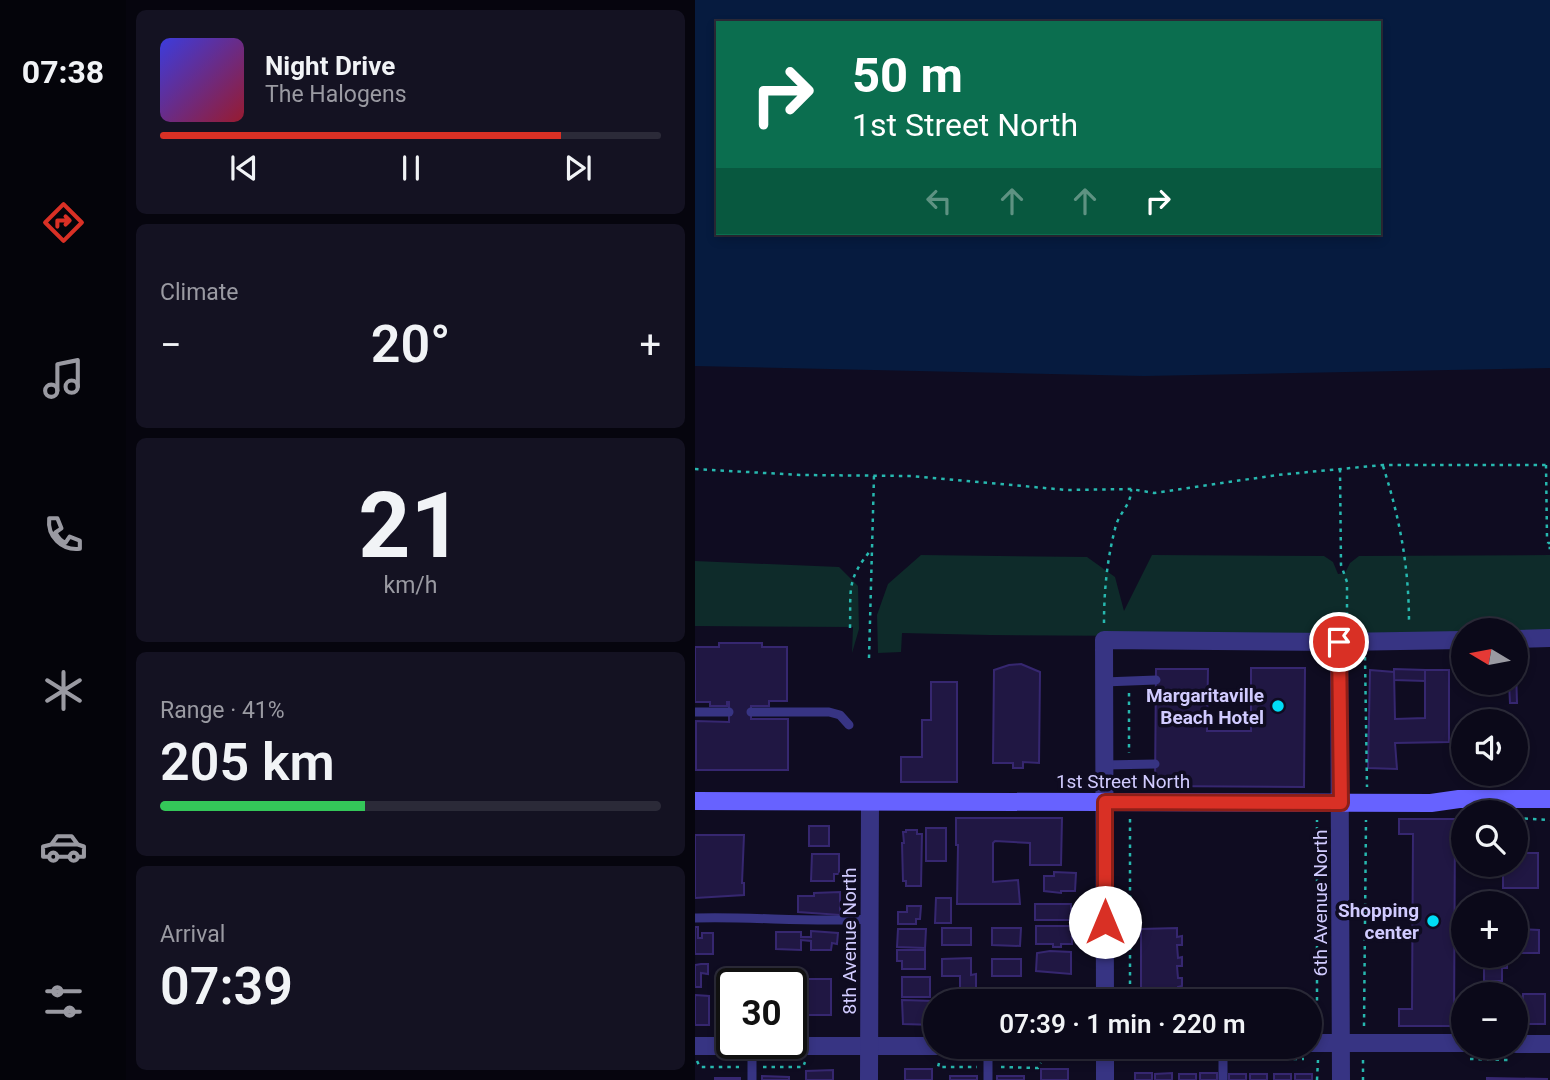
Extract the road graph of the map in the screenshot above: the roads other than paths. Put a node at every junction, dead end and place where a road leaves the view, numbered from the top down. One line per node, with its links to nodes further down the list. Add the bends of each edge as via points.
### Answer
1 (1550, 638): 2 (street)
2 (1528, 639)
3 (1451, 640): 4 (street)
4 (1351, 642): 6 (street, via 1104,640); 17 (street, 6th Avenue North)
5 (1156, 680): 6 (lane)
6 (1104, 682): 12 (street)
7 (695, 712): 8 (lane)
8 (729, 712)
9 (751, 712): 10 (lane, via 829,712)
10 (849, 725)
11 (1155, 764): 12 (lane)
12 (1105, 765): 16 (street)
13 (1550, 799): 17 (street, 1st Street North, via 1459,799 1367,811)
14 (695, 802): 15 (street, 1st Street North)
15 (870, 802): 16 (street, 1st Street North); 19 (street, 8th Avenue North)
16 (1105, 802): 17 (street, 1st Street North); 20 (street)
17 (1341, 803): 22 (street, 6th Avenue North)
18 (695, 918): 19 (lane)
19 (870, 919): 29 (street, 8th Avenue North)
20 (1105, 989)
21 (1322, 1043): 22 (street)
22 (1341, 1043): 23 (street); 40 (street, 6th Avenue North)
23 (1451, 1043)
24 (1528, 1044): 25 (street)
25 (1550, 1044)
26 (695, 1046): 27 (street)
27 (716, 1046)
28 (807, 1046): 29 (street)
29 (869, 1046): 30 (street); 36 (street, 8th Avenue North)
30 (923, 1046)
31 (752, 1059): 35 (lane)
32 (988, 1059): 37 (lane)
33 (1105, 1059): 38 (street)
34 (1223, 1059): 39 (lane)
35 (752, 1080)
36 (869, 1080)
37 (988, 1080)
38 (1105, 1080)
39 (1223, 1080)
40 (1341, 1080)

